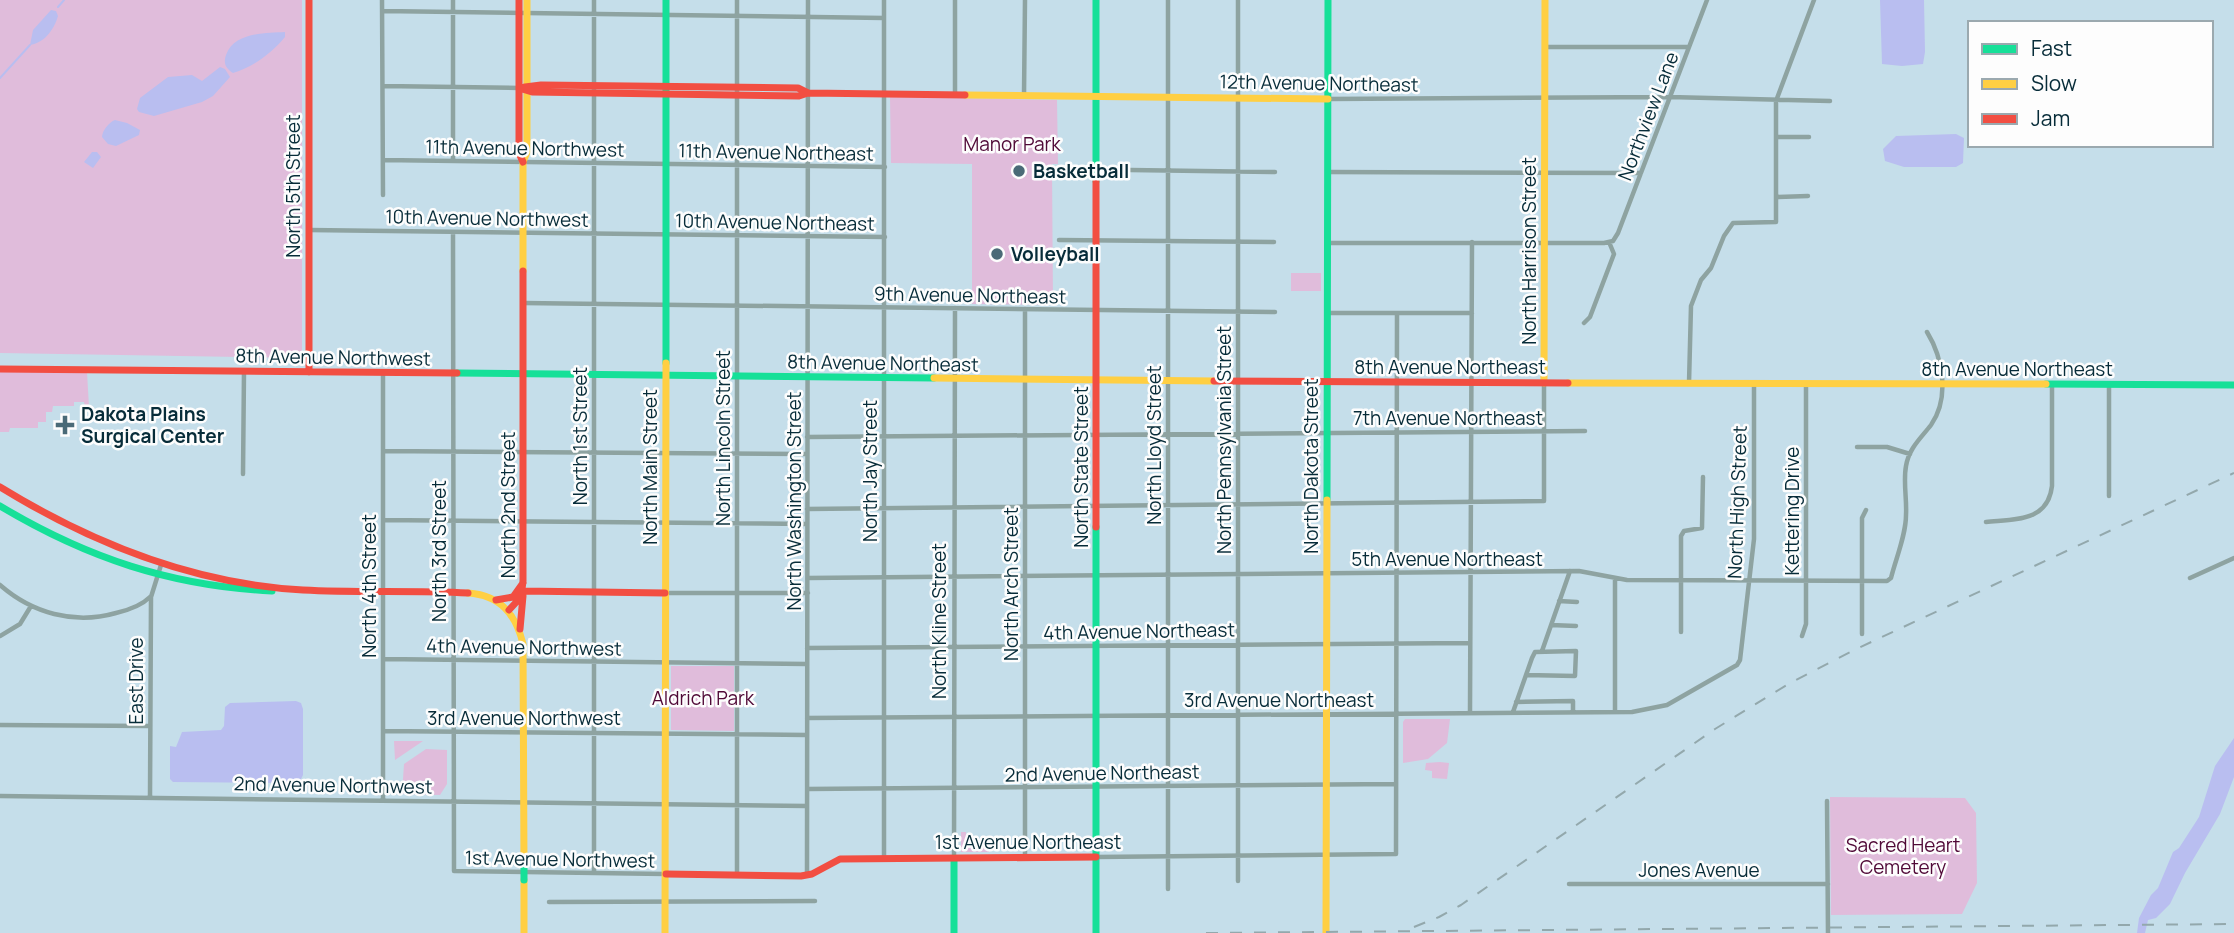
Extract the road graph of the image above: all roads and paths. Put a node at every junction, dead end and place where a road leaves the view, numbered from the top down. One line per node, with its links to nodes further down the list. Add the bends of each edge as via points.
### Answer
1 (309, 0): 69 (street, North 5th Street)
2 (382, 0): 20 (street)
3 (453, 0): 21 (street)
4 (519, 0): 22 (street, North 2nd Street)
5 (527, 0): 22 (street, North 2nd Street)
6 (594, 0): 23 (street, North 1st Street)
7 (666, 0): 24 (street, North Main Street)
8 (737, 0): 25 (street, North Lincoln Street)
9 (808, 0): 26 (street, North Washington Street)
10 (884, 0): 27 (street, North Jay Street)
11 (955, 0): 38 (street)
12 (1025, 0): 39 (street)
13 (1097, 0): 40 (street, North State Street)
14 (1168, 0): 41 (street, North Lloyd Street)
15 (1238, 0): 42 (street, North Pennsylvania Street)
16 (1328, 0): 44 (street, North Dakota Street)
17 (1545, 0): 28 (street, North Harrison Street)
18 (1707, 0): 29 (street, Northview Lane)
19 (1814, 0): 46 (street)
20 (382, 11): 21 (street); 30 (street)
21 (453, 12): 22 (street); 31 (street)
22 (523, 13): 23 (street); 32 (street, North 2nd Street)
23 (594, 14): 24 (street); 33 (street, North 1st Street)
24 (666, 15): 25 (street); 34 (street, North Main Street)
25 (737, 16): 26 (street); 35 (street, North Lincoln Street)
26 (808, 17): 27 (street); 36 (street, North Washington Street)
27 (884, 18): 37 (street, North Jay Street)
28 (1545, 47): 29 (street); 45 (street, North Harrison Street)
29 (1689, 47): 43 (street, Northview Lane)
30 (383, 86): 31 (street); 50 (street)
31 (453, 87): 32 (street); 51 (street)
32 (525, 88): 33 (street, 12th Avenue Northeast); 52 (street, North 2nd Street, via 527,152)
33 (594, 89): 34 (street, 12th Avenue Northeast); 53 (street, North 1st Street)
34 (666, 91): 35 (street, 12th Avenue Northeast); 54 (street, North Main Street)
35 (737, 91): 36 (street, 12th Avenue Northeast); 55 (street, North Lincoln Street)
36 (808, 93): 37 (street, 12th Avenue Northeast); 56 (street, North Washington Street)
37 (885, 93): 38 (street, 12th Avenue Northeast); 57 (street, North Jay Street)
38 (955, 94): 39 (street, 12th Avenue Northeast)
39 (1024, 95): 40 (street, 12th Avenue Northeast)
40 (1097, 96): 41 (street, 12th Avenue Northeast); 59 (street, North State Street)
41 (1168, 97): 42 (street, 12th Avenue Northeast); 60 (street, North Lloyd Street)
42 (1238, 97): 44 (street, 12th Avenue Northeast); 61 (street, North Pennsylvania Street)
43 (1669, 97): 45 (street, 12th Avenue Northeast); 46 (street, 12th Avenue Northeast); 65 (street, Northview Lane)
44 (1328, 99): 45 (street, 12th Avenue Northeast); 63 (street, North Dakota Street)
45 (1545, 99): 64 (street, North Harrison Street)
46 (1776, 101): 47 (street, 12th Avenue Northeast); 48 (street)
47 (1830, 101)
48 (1776, 137): 49 (street); 68 (street)
49 (1808, 137)
50 (383, 160): 51 (street, 11th Avenue Northwest); 66 (street)
51 (453, 161): 52 (street, 11th Avenue Northwest)
52 (523, 162): 53 (street, 11th Avenue Northwest); 71 (street, North 2nd Street)
53 (594, 163): 54 (street, 11th Avenue Northwest); 72 (street, North 1st Street)
54 (666, 164): 55 (street, 11th Avenue Northeast); 73 (street, North Main Street)
55 (737, 165): 56 (street, 11th Avenue Northeast); 74 (street, North Lincoln Street)
56 (808, 166): 57 (street, 11th Avenue Northeast); 75 (street, North Washington Street)
57 (885, 167): 76 (street, North Jay Street)
58 (1059, 169): 59 (street)
59 (1096, 169): 60 (street); 78 (street, North State Street)
60 (1168, 170): 61 (street); 79 (street, North Lloyd Street)
61 (1238, 171): 62 (street); 80 (street, North Pennsylvania Street)
62 (1275, 172)
63 (1328, 172): 64 (street); 83 (street, North Dakota Street)
64 (1545, 173): 65 (street); 85 (street, North Harrison Street)
65 (1641, 173): 82 (street, Northview Lane)
66 (383, 195)
67 (1808, 196): 68 (street)
68 (1776, 197): 123 (street, via 1776,222 1733,223 1711,268 1700,280 1691,306)
69 (309, 230): 70 (street, 10th Avenue Northwest); 105 (street, North 5th Street)
70 (453, 232): 71 (street, 10th Avenue Northwest); 107 (street, North 3rd Street)
71 (523, 232): 72 (street, 10th Avenue Northwest); 86 (street, North 2nd Street)
72 (594, 233): 73 (street, 10th Avenue Northwest); 87 (street, North 1st Street)
73 (666, 234): 74 (street, 10th Avenue Northeast); 88 (street, North Main Street)
74 (737, 235): 75 (street, 10th Avenue Northeast); 89 (street, North Lincoln Street)
75 (807, 236): 76 (street, 10th Avenue Northeast); 90 (street, North Washington Street)
76 (885, 237): 91 (street, North Jay Street)
77 (1059, 240): 78 (street)
78 (1096, 240): 79 (street); 94 (street, North State Street)
79 (1168, 241): 80 (street); 95 (street, North Lloyd Street)
80 (1238, 242): 81 (street); 96 (street, North Pennsylvania Street)
81 (1274, 242)
82 (1611, 242): 85 (street); 101 (street, via 1614,254)
83 (1327, 243): 84 (street); 98 (street, North Dakota Street)
84 (1472, 243): 85 (street); 100 (street)
85 (1545, 243): 122 (street, North Harrison Street)
86 (523, 303): 87 (street, 9th Avenue Northeast); 108 (street, North 2nd Street)
87 (594, 303): 88 (street, 9th Avenue Northeast); 109 (street, North 1st Street)
88 (666, 304): 89 (street, 9th Avenue Northeast); 110 (street, North Main Street)
89 (737, 305): 90 (street, 9th Avenue Northeast); 111 (street, North Lincoln Street)
90 (807, 306): 91 (street, 9th Avenue Northeast); 112 (street, North Washington Street)
91 (885, 307): 92 (street, 9th Avenue Northeast); 113 (street, North Jay Street)
92 (955, 308): 93 (street, 9th Avenue Northeast); 114 (street, North Kline Street)
93 (1025, 309): 94 (street, 9th Avenue Northeast); 115 (street, North Arch Street)
94 (1096, 310): 95 (street, 9th Avenue Northeast); 116 (street, North State Street)
95 (1168, 311): 96 (street, 9th Avenue Northeast); 117 (street, North Lloyd Street)
96 (1238, 312): 97 (street, 9th Avenue Northeast); 118 (street, North Pennsylvania Street)
97 (1275, 312)
98 (1327, 313): 99 (street); 119 (street, North Dakota Street)
99 (1397, 313): 100 (street); 120 (street)
100 (1472, 313): 121 (street)
101 (1584, 323)
102 (1927, 332): 126 (street, via 1940,357)
103 (0, 369): 104 (street, 8th Avenue Northwest)
104 (244, 372): 105 (street, 8th Avenue Northwest); 151 (street)
105 (309, 372): 106 (street, 8th Avenue Northwest)
106 (383, 373): 107 (street, 8th Avenue Northwest); 143 (street, North 4th Street)
107 (453, 373): 108 (street, 8th Avenue Northwest); 144 (street, North 3rd Street)
108 (523, 374): 109 (street, 8th Avenue Northwest); 145 (street, North 2nd Street)
109 (594, 375): 110 (street, 8th Avenue Northwest); 146 (street, North 1st Street)
110 (665, 376): 111 (street, 8th Avenue Northeast); 147 (street, North Main Street)
111 (737, 377): 112 (street, 8th Avenue Northeast); 148 (street, North Lincoln Street)
112 (808, 378): 113 (street, 8th Avenue Northeast); 141 (street, North Washington Street)
113 (884, 378): 114 (street, 8th Avenue Northeast); 139 (street, North Jay Street)
114 (955, 379): 115 (street, 8th Avenue Northeast); 140 (street, North Kline Street)
115 (1025, 380): 116 (street, 8th Avenue Northeast); 137 (street, North Arch Street)
116 (1096, 380): 117 (street, 8th Avenue Northeast); 138 (street, North State Street)
117 (1168, 381): 118 (street, 8th Avenue Northeast); 136 (street, North Lloyd Street)
118 (1238, 382): 119 (street, 8th Avenue Northeast); 135 (street, North Pennsylvania Street)
119 (1327, 382): 120 (street, 8th Avenue Northeast); 134 (street, North Dakota Street)
120 (1397, 383): 121 (street, 8th Avenue Northeast); 132 (street)
121 (1471, 383): 122 (street, 8th Avenue Northeast); 133 (street)
122 (1544, 383): 123 (street, 8th Avenue Northeast); 130 (street, North Harrison Street)
123 (1689, 383): 124 (street, 8th Avenue Northeast)
124 (1754, 384): 125 (street, 8th Avenue Northeast); 193 (street, North High Street, via 1754,539)
125 (1806, 384): 126 (street, 8th Avenue Northeast); 194 (street, Kettering Drive)
126 (1941, 384): 127 (street, 8th Avenue Northeast); 150 (street, via 1934,419)
127 (2052, 385): 128 (street, 8th Avenue Northeast); 171 (street, via 2049,500 2029,517)
128 (2109, 385): 129 (street, 8th Avenue Northeast); 154 (street)
129 (2234, 385)
130 (1544, 431): 131 (street, 7th Avenue Northeast); 133 (street, 7th Avenue Northeast); 155 (street, North Harrison Street, via 1544,501)
131 (1585, 431)
132 (1397, 432): 133 (street, 7th Avenue Northeast); 134 (street, 7th Avenue Northeast); 158 (street)
133 (1471, 432): 155 (street)
134 (1327, 433): 135 (street, 7th Avenue Northeast); 157 (street, North Dakota Street)
135 (1238, 434): 136 (street, 7th Avenue Northeast); 156 (street, North Pennsylvania Street)
136 (1168, 435): 138 (street, 7th Avenue Northeast); 159 (street, North Lloyd Street)
137 (1024, 436): 138 (street, 7th Avenue Northeast); 140 (street, 7th Avenue Northeast); 162 (street, North Arch Street)
138 (1096, 436): 160 (street, North State Street)
139 (884, 437): 140 (street, 7th Avenue Northeast); 141 (street, 7th Avenue Northeast); 163 (street, North Jay Street)
140 (954, 437): 164 (street, North Kline Street)
141 (807, 438): 149 (street, North Washington Street)
142 (1857, 447): 150 (street, via 1887,447)
143 (383, 451): 144 (street); 167 (street, North 4th Street)
144 (453, 451): 145 (street); 168 (street, North 3rd Street)
145 (523, 452): 146 (street); 169 (street, North 2nd Street)
146 (594, 452): 147 (street); 170 (street, North 1st Street)
147 (666, 452): 148 (street); 172 (street, North Main Street)
148 (737, 453): 149 (street); 173 (street, North Lincoln Street)
149 (807, 454): 165 (street, North Washington Street)
150 (1910, 454): 195 (street, 5th Avenue Northeast, via 1905,478 1906,522 1891,578)
151 (243, 474)
152 (1703, 477): 192 (street, via 1703,524 1701,529 1682,534)
153 (0, 488): 176 (street, via 76,532)
154 (2109, 496)
155 (1471, 502): 158 (street); 178 (street)
156 (1238, 503): 157 (street); 159 (street); 183 (street, North Pennsylvania Street)
157 (1327, 503): 158 (street); 180 (street, North Dakota Street)
158 (1397, 503): 179 (street)
159 (1168, 504): 160 (street); 182 (street, North Lloyd Street)
160 (1096, 505): 162 (street); 185 (street, North State Street)
161 (0, 506): 181 (street, via 71,544)
162 (1025, 506): 164 (street); 184 (street, North Arch Street)
163 (884, 507): 164 (street); 165 (street); 188 (street, North Jay Street)
164 (954, 507): 186 (street, North Kline Street)
165 (807, 509): 174 (street, North Washington Street)
166 (1866, 510): 195 (street, via 1862,518)
167 (383, 520): 168 (street); 198 (street, North 4th Street)
168 (453, 521): 169 (street); 199 (street, North 3rd Street)
169 (524, 522): 170 (street); 191 (street, North 2nd Street)
170 (594, 522): 172 (street); 201 (street, North 1st Street)
171 (1986, 522)
172 (665, 523): 173 (street); 203 (street, North Main Street)
173 (737, 523): 174 (street); 204 (street, North Lincoln Street)
174 (807, 524): 187 (street, North Washington Street)
175 (2234, 558): 189 (street)
176 (161, 565): 181 (street, East Drive); 197 (street)
177 (1570, 571): 178 (street, 5th Avenue Northeast); 190 (street, 5th Avenue Northeast); 208 (street)
178 (1471, 572): 179 (street, 5th Avenue Northeast); 221 (street)
179 (1397, 573): 180 (street, 5th Avenue Northeast); 220 (street)
180 (1327, 574): 183 (street, 5th Avenue Northeast); 222 (street, North Dakota Street)
181 (159, 575): 197 (street, via 230,588); 206 (street, East Drive)
182 (1168, 575): 183 (street, 5th Avenue Northeast); 185 (street, 5th Avenue Northeast); 223 (street, North Lloyd Street)
183 (1238, 575): 224 (street, North Pennsylvania Street)
184 (1025, 576): 185 (street, 5th Avenue Northeast); 186 (street, 5th Avenue Northeast); 225 (street, North Arch Street)
185 (1096, 576): 226 (street, North State Street)
186 (954, 577): 188 (street, 5th Avenue Northeast); 227 (street, North Kline Street)
187 (808, 578): 188 (street, 5th Avenue Northeast); 205 (street, North Washington Street)
188 (884, 578): 229 (street, North Jay Street)
189 (2190, 578)
190 (1615, 579): 192 (street, 5th Avenue Northeast); 244 (street)
191 (523, 581): 202 (street, North 2nd Street); 207 (street, via 513,597)
192 (1681, 581): 193 (street, 5th Avenue Northeast); 216 (street)
193 (1749, 581): 194 (street, 5th Avenue Northeast); 236 (street, North High Street)
194 (1806, 581): 195 (street, 5th Avenue Northeast); 219 (street, Kettering Drive)
195 (1862, 581): 217 (street)
196 (0, 585): 211 (street)
197 (301, 590): 198 (street)
198 (383, 591): 199 (street); 231 (street, North 4th Street)
199 (453, 591): 207 (street); 232 (street, North 3rd Street)
200 (537, 592): 201 (street); 202 (street); 210 (street, via 527,594)
201 (594, 592): 203 (street); 234 (street, North 1st Street)
202 (523, 593): 210 (street); 212 (street, North 2nd Street)
203 (665, 593): 204 (street); 235 (street, North Main Street)
204 (737, 593): 205 (street); 237 (street, North Lincoln Street)
205 (808, 593): 228 (street, North Washington Street)
206 (151, 597): 211 (street, via 129,610 95,618 61,616); 255 (street, East Drive)
207 (496, 600): 212 (street)
208 (1559, 601): 209 (street); 213 (street)
209 (1577, 602)
210 (523, 603): 215 (street)
211 (31, 606): 218 (street, via 20,624)
212 (509, 610): 215 (street)
213 (1551, 625): 214 (street); 230 (street)
214 (1576, 626)
215 (520, 629): 233 (street)
216 (1681, 632)
217 (1862, 634)
218 (0, 636)
219 (1802, 636)
220 (1396, 643): 221 (street, 4th Avenue Northeast); 222 (street, 4th Avenue Northeast); 245 (street)
221 (1470, 643): 241 (street)
222 (1326, 644): 224 (street, 4th Avenue Northeast); 246 (street, North Dakota Street)
223 (1168, 645): 224 (street, 4th Avenue Northeast); 226 (street, 4th Avenue Northeast); 247 (street, North Lloyd Street)
224 (1238, 645): 248 (street, North Pennsylvania Street)
225 (1025, 646): 226 (street, 4th Avenue Northeast); 227 (street, 4th Avenue Northeast); 250 (street, North Arch Street)
226 (1096, 646): 249 (street, North State Street)
227 (954, 647): 229 (street, 4th Avenue Northeast); 253 (street, North Kline Street)
228 (807, 648): 229 (street, 4th Avenue Northeast); 238 (street, North Washington Street)
229 (884, 648): 252 (street, North Jay Street)
230 (1542, 651): 239 (street, via 1535,652); 239 (street, via 1576,651 1575,676)
231 (383, 659): 232 (street, 4th Avenue Northwest); 256 (street, North 4th Street)
232 (453, 660): 233 (street, 4th Avenue Northwest); 257 (street, North 3rd Street)
233 (523, 662): 234 (street, 4th Avenue Northwest); 258 (street)
234 (594, 662): 235 (street, 4th Avenue Northwest); 259 (street, North 1st Street)
235 (665, 663): 237 (street); 260 (street, North Main Street)
236 (1740, 663): 244 (street, 3rd Avenue Northeast, via 1667,705)
237 (737, 664): 238 (street); 261 (street, North Lincoln Street)
238 (807, 664): 251 (street, North Washington Street)
239 (1526, 675): 240 (street)
240 (1516, 702): 242 (street); 243 (street, via 1573,701)
241 (1470, 712): 242 (street, 3rd Avenue Northeast); 245 (street, 3rd Avenue Northeast)
242 (1513, 712): 243 (street, 3rd Avenue Northeast)
243 (1573, 712): 244 (street, 3rd Avenue Northeast)
244 (1615, 712)
245 (1397, 713): 246 (street, 3rd Avenue Northeast); 264 (street)
246 (1326, 714): 248 (street, 3rd Avenue Northeast); 263 (street, North Dakota Street)
247 (1168, 715): 248 (street, 3rd Avenue Northeast); 249 (street, 3rd Avenue Northeast); 267 (street, North Lloyd Street)
248 (1238, 715): 265 (street, North Pennsylvania Street)
249 (1096, 716): 250 (street, 3rd Avenue Northeast); 266 (street, North State Street)
250 (1024, 717): 253 (street, 3rd Avenue Northeast); 270 (street, North Arch Street)
251 (807, 718): 252 (street, 3rd Avenue Northeast); 262 (street, North Washington Street)
252 (884, 718): 253 (street, 3rd Avenue Northeast); 268 (street, North Jay Street)
253 (954, 718): 269 (street, North Kline Street)
254 (0, 725): 255 (street)
255 (150, 726): 273 (street, East Drive)
256 (383, 731): 257 (street, 3rd Avenue Northwest); 274 (street, North 4th Street)
257 (453, 731): 258 (street, 3rd Avenue Northwest); 275 (street, North 3rd Street)
258 (524, 732): 259 (street, 3rd Avenue Northwest); 277 (street)
259 (594, 732): 260 (street, 3rd Avenue Northwest); 278 (street, North 1st Street)
260 (665, 733): 261 (street); 279 (street, North Main Street)
261 (737, 734): 262 (street); 280 (street, North Lincoln Street)
262 (807, 735): 271 (street, North Washington Street)
263 (1326, 784): 264 (street, 2nd Avenue Northeast); 265 (street, 2nd Avenue Northeast); 282 (street, North Dakota Street)
264 (1396, 784): 282 (street, 1st Avenue Northeast, via 1396,854)
265 (1238, 785): 267 (street, 2nd Avenue Northeast); 284 (street, North Pennsylvania Street)
266 (1096, 786): 267 (street, 2nd Avenue Northeast); 270 (street, 2nd Avenue Northeast); 285 (street, North State Street)
267 (1168, 786): 283 (street, North Lloyd Street)
268 (884, 788): 269 (street, 2nd Avenue Northeast); 271 (street, 2nd Avenue Northeast); 288 (street, North Jay Street)
269 (955, 788): 270 (street, 2nd Avenue Northeast); 286 (street, North Kline Street)
270 (1024, 788): 287 (street, North Arch Street)
271 (807, 789): 281 (street, North Washington Street)
272 (0, 796): 273 (street, 2nd Avenue Northwest)
273 (150, 798): 274 (street, 2nd Avenue Northwest)
274 (383, 800): 275 (street, 2nd Avenue Northwest)
275 (453, 800): 277 (street, 2nd Avenue Northwest); 289 (street, North 3rd Street)
276 (1827, 801): 296 (street)
277 (523, 802): 278 (street, 2nd Avenue Northwest); 303 (street, bridge)
278 (594, 803): 279 (street, 2nd Avenue Northwest); 290 (street, North 1st Street)
279 (666, 804): 280 (street); 291 (street, North Main Street)
280 (737, 804): 281 (street); 292 (street, North Lincoln Street)
281 (807, 806): 293 (street, North Washington Street)
282 (1326, 855): 284 (street, 1st Avenue Northeast); 302 (street, North Dakota Street)
283 (1168, 856): 284 (street, 1st Avenue Northeast); 285 (street, 1st Avenue Northeast); 297 (street, North Lloyd Street)
284 (1238, 856): 294 (street, North Pennsylvania Street)
285 (1096, 857): 287 (street, 1st Avenue Northeast); 306 (street, North State Street)
286 (954, 858): 287 (street, 1st Avenue Northeast); 288 (street, 1st Avenue Northeast); 305 (street, North Kline Street)
287 (1025, 858)
288 (884, 859): 293 (street, 1st Avenue Northeast, via 836,860)
289 (454, 871): 290 (street, 1st Avenue Northwest)
290 (594, 873): 291 (street, 1st Avenue Northwest)
291 (666, 874): 292 (street, 1st Avenue Northeast); 300 (street, North Main Street)
292 (737, 875): 293 (street, 1st Avenue Northeast)
293 (807, 876)
294 (1238, 881)
295 (1569, 884): 296 (street, Jones Avenue)
296 (1828, 884): 301 (street)
297 (1168, 890)
298 (815, 901): 300 (street)
299 (549, 902): 300 (street)
300 (666, 902): 304 (street, North Main Street)
301 (1828, 930)
302 (1326, 932)
303 (524, 933)
304 (666, 933)
305 (954, 933)
306 (1096, 933)

